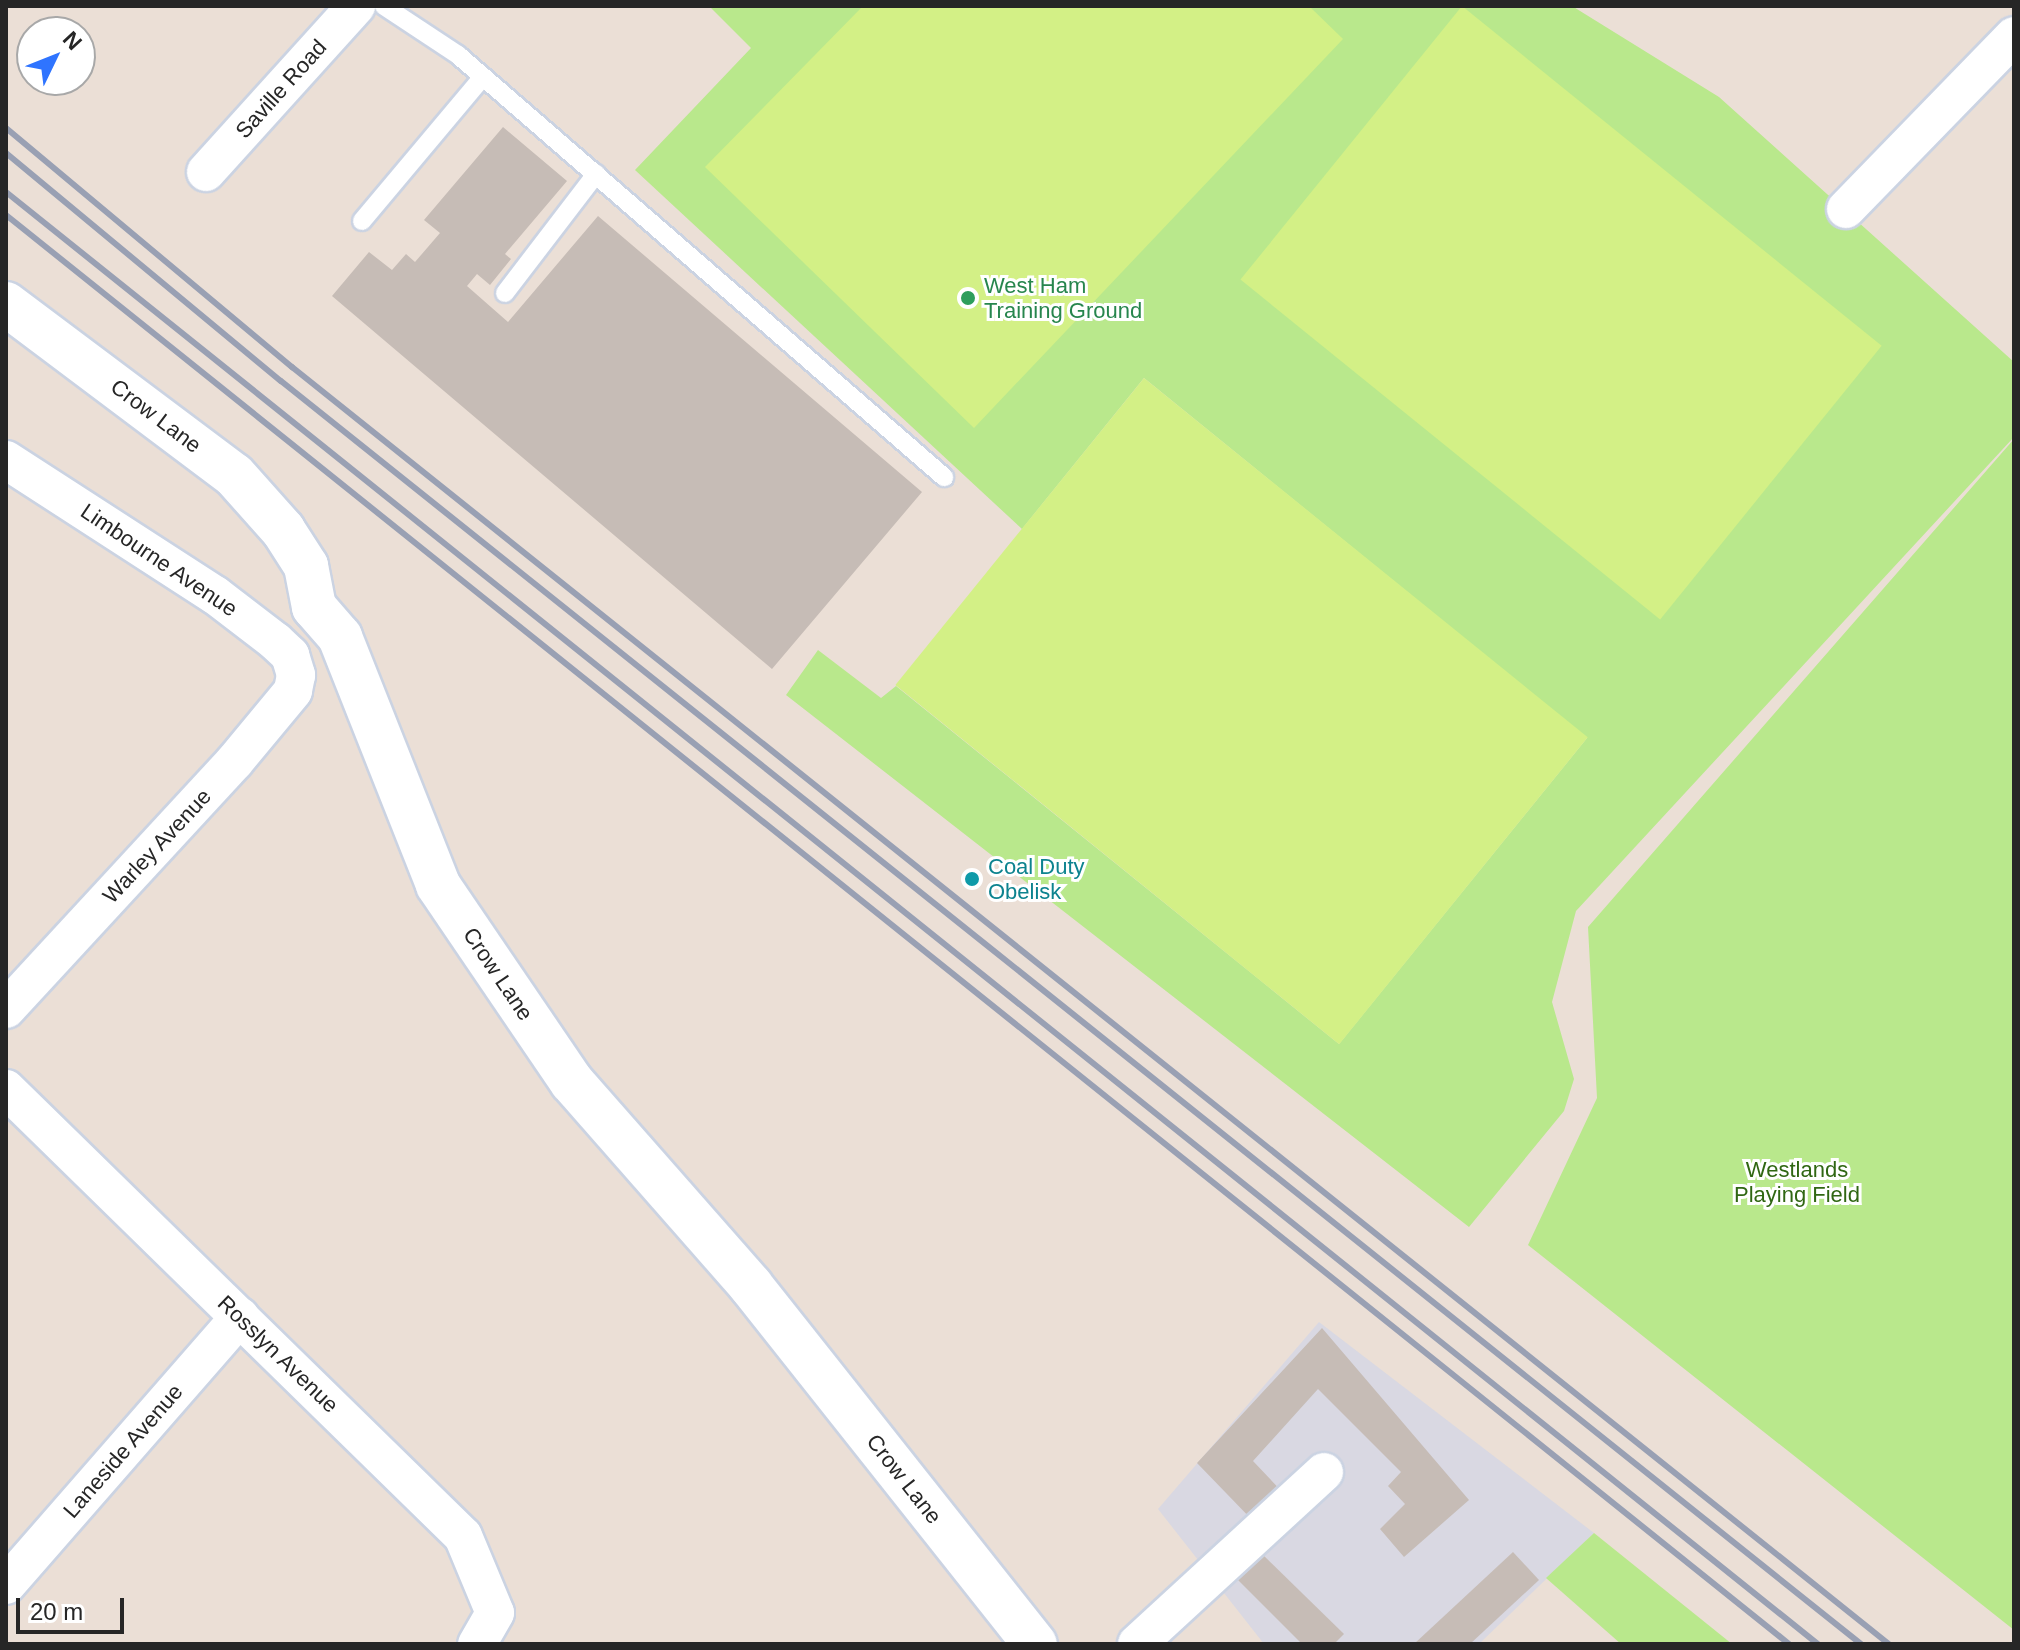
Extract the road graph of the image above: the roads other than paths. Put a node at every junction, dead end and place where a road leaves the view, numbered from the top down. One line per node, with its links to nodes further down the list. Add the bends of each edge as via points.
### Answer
1 (356, 6): 5 (street, Saville Road)
2 (384, 6): 4 (lane)
3 (2014, 36): 7 (street)
4 (483, 77): 6 (lane); 8 (lane)
5 (206, 172)
6 (596, 174): 9 (lane); 12 (lane)
7 (1846, 209)
8 (362, 221)
9 (505, 293)
10 (6, 304): 20 (street, Crow Lane, via 176,429 259,500 306,566 307,593 321,620 340,637 438,885 572,1082 751,1286)
11 (6, 460): 13 (street, Limbourne Avenue, via 215,595 290,655)
12 (944, 477)
13 (296, 675): 14 (street, Warley Avenue, via 293,691 234,762)
14 (6, 1009)
15 (6, 1089): 16 (street, Rosslyn Avenue)
16 (240, 1317): 18 (street, Laneside Avenue); 19 (street, Rosslyn Avenue, via 463,1536 495,1613)
17 (1324, 1472): 21 (street)
18 (6, 1585)
19 (477, 1644)
20 (1035, 1644)
21 (1137, 1644)

